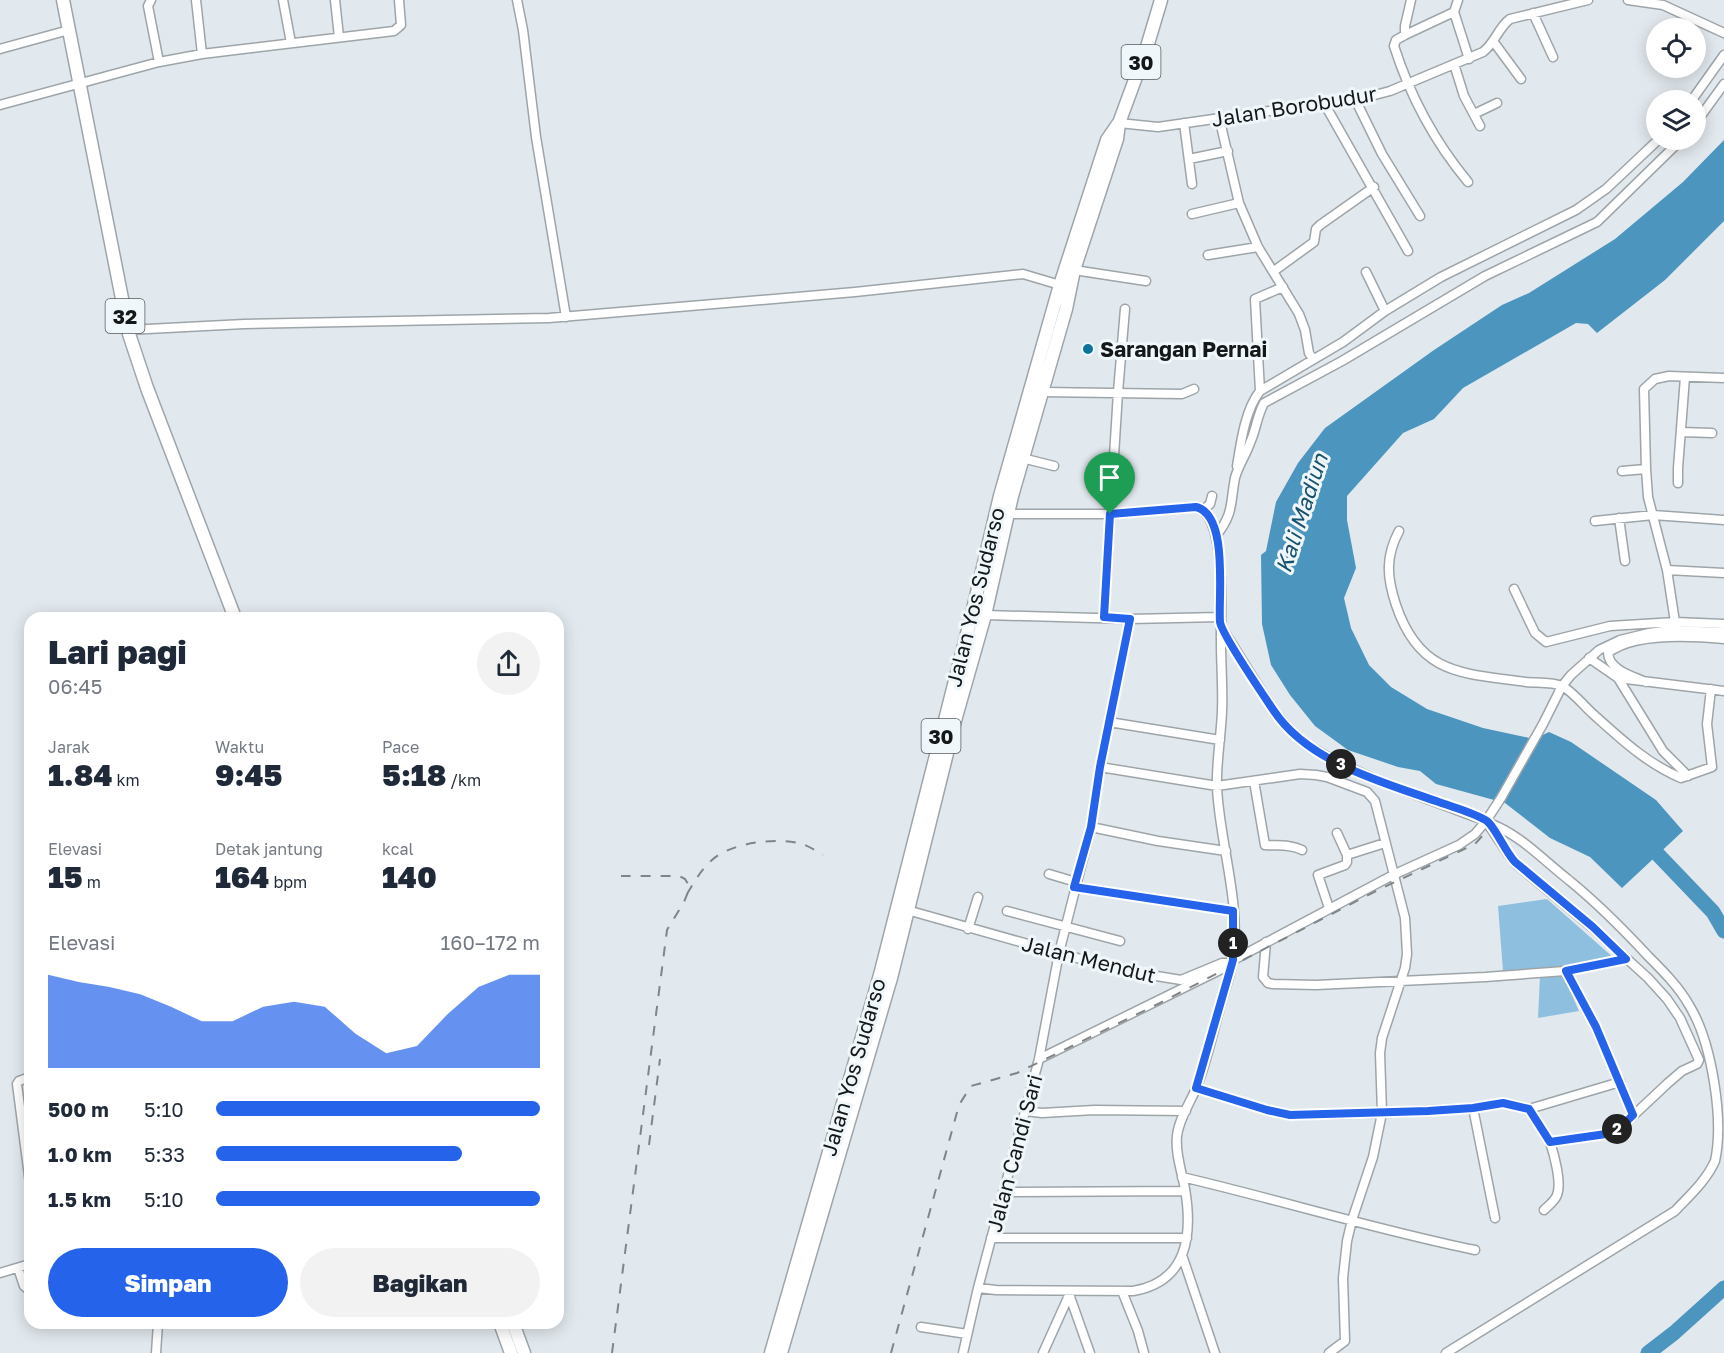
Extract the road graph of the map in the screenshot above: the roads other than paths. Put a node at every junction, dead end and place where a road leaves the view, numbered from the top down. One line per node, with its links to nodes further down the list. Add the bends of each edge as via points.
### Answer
1 (63, 0): 16 (highway, 32)
2 (152, 0): 27 (street, via 148,6)
3 (196, 0): 23 (street)
4 (283, 0): 21 (street)
5 (335, 0): 19 (street)
6 (399, 0): 19 (street, via 399,29)
7 (517, 0): 66 (street)
8 (1161, 0): 41 (highway, Jalan Yos Sudarso / 30)
9 (1411, 0): 18 (street)
10 (1458, 0): 14 (street)
11 (1588, 0): 15 (street, Jalan Borobudur)
12 (1628, 0): 13 (street)
13 (1664, 2): 17 (street)
14 (1454, 12): 18 (street); 26 (street)
15 (1533, 13): 20 (street, Jalan Borobudur, via 1510,19); 25 (street)
16 (69, 30): 22 (street); 30 (highway, 32)
17 (1724, 33)
18 (1405, 35): 31 (street, via 1394,46)
19 (339, 37): 21 (street)
20 (1493, 41): 26 (street, Jalan Borobudur, via 1487,49); 29 (street)
21 (291, 43): 23 (street)
22 (0, 50)
23 (202, 54): 27 (street)
24 (1724, 55): 33 (street)
25 (1553, 57)
26 (1469, 58): 28 (street, Jalan Borobudur)
27 (159, 62): 30 (street)
28 (1454, 64): 31 (street, Jalan Borobudur); 39 (street)
29 (1521, 78)
30 (80, 84): 37 (street); 67 (highway, 32)
31 (1408, 84): 34 (street, Jalan Borobudur); 48 (street, via 1425,121)
32 (1724, 84): 38 (street)
33 (1699, 90)
34 (1355, 99): 35 (street, Jalan Borobudur); 53 (street, via 1382,154)
35 (1324, 103): 40 (street, Jalan Borobudur); 50 (street)
36 (1497, 103): 39 (street)
37 (0, 105)
38 (1706, 109)
39 (1474, 114): 43 (street)
40 (1219, 117): 42 (street, Jalan Borobudur); 46 (street)
41 (1119, 123): 42 (street, Jalan Borobudur, via 1158,127); 57 (highway, Jalan Yos Sudarso / 30, via 1117,140); 61 (highway, Jalan Yos Sudarso / 30, via 1107,140)
42 (1184, 123): 47 (street)
43 (1480, 126)
44 (1647, 150): 65 (street, via 1606,189 1576,210 1441,277)
45 (1671, 150): 81 (street, via 1597,222 1485,276 1264,403)
46 (1228, 151): 47 (street); 51 (street)
47 (1189, 159): 49 (street)
48 (1468, 182)
49 (1191, 184)
50 (1374, 187): 55 (street); 58 (street, via 1320,225 1314,242)
51 (1239, 203): 52 (street); 54 (street)
52 (1192, 214)
53 (1420, 216)
54 (1258, 247): 56 (street); 58 (street)
55 (1408, 251)
56 (1208, 255)
57 (1074, 270): 60 (street); 63 (highway, Jalan Yos Sudarso / 30)
58 (1274, 271): 62 (street)
59 (1366, 272): 65 (street)
60 (1146, 281)
61 (1060, 285): 63 (highway, Jalan Yos Sudarso / 30); 66 (street, via 1023,274)
62 (1283, 287): 68 (street, via 1299,314); 72 (street, via 1255,298)
63 (1060, 307): 73 (highway, Jalan Yos Sudarso / 30); 112 (highway, Jalan Yos Sudarso / 30, via 1000,496)
64 (1125, 309): 74 (street)
65 (1385, 311): 68 (street)
66 (566, 316): 67 (street)
67 (128, 330): 97 (highway, 32)
68 (1313, 359): 72 (street)
69 (1685, 377): 70 (street); 75 (street); 79 (street, via 1655,379 1644,388)
70 (1724, 378)
71 (1194, 389): 74 (street, via 1182,394)
72 (1260, 391): 81 (street, via 1241,441)
73 (1042, 392): 74 (street); 77 (highway, Jalan Yos Sudarso / 30)
74 (1118, 392): 86 (street)
75 (1681, 432): 76 (street); 82 (street)
76 (1712, 433)
77 (1023, 458): 78 (street); 85 (highway, Jalan Yos Sudarso / 30)
78 (1054, 466)
79 (1646, 469): 80 (street); 87 (street)
80 (1622, 471)
81 (1236, 476): 91 (street, via 1231,512)
82 (1678, 483)
83 (1212, 496): 84 (street)
84 (1203, 510): 86 (street, via 1196,507); 91 (street)
85 (1009, 514): 86 (street); 98 (highway, Jalan Yos Sudarso / 30)
86 (1110, 514): 99 (street)
87 (1653, 515): 88 (street); 89 (street); 94 (street)
88 (1619, 518): 90 (street); 93 (street)
89 (1724, 520)
90 (1595, 521)
91 (1221, 530): 101 (street)
92 (1399, 531): 109 (street, via 1388,560 1390,589 1407,632 1431,660 1458,672)
93 (1625, 561)
94 (1667, 570): 95 (street); 102 (street)
95 (1724, 573)
96 (1514, 589): 102 (street, via 1536,633 1546,642 1611,626)
97 (233, 612)
98 (985, 615): 99 (street); 112 (highway, Jalan Yos Sudarso / 30)
99 (1104, 617): 100 (street)
100 (1130, 619): 101 (street); 113 (street, Jalan Candi Sari)
101 (1220, 621): 114 (street); 119 (street, via 1280,719 1307,745 1377,780)
102 (1675, 622): 103 (street)
103 (1724, 624)
104 (1724, 632): 106 (street, Jalan Mendut, via 1649,633 1608,645)
105 (1724, 639): 108 (street, via 1674,636 1632,642 1608,653 1614,666)
106 (1588, 658): 107 (street); 109 (street, Jalan Mendut)
107 (1618, 678): 108 (street); 116 (street, via 1663,751)
108 (1646, 682): 110 (street)
109 (1562, 686): 116 (street, via 1633,750 1680,778); 119 (street, Jalan Mendut)
110 (1711, 689): 111 (street); 116 (street, via 1707,724 1712,766)
111 (1724, 691)
112 (951, 716): 131 (highway, Jalan Yos Sudarso / 30); 181 (highway, Jalan Yos Sudarso / 30)
113 (1109, 722): 114 (street); 115 (street, Jalan Candi Sari)
114 (1220, 740): 118 (street)
115 (1100, 767): 118 (street); 120 (street, Jalan Candi Sari)
116 (1688, 776)
117 (1254, 781): 118 (street); 122 (street, via 1316,775 1367,792 1375,801); 123 (street, via 1265,845)
118 (1217, 786): 124 (street)
119 (1488, 822): 127 (street, Jalan Mendut, via 1468,839); 139 (street, via 1515,862); 189 (street, via 1527,843 1584,893 1682,994 1699,1023 1718,1078 1721,1139 1715,1161 1703,1181 1675,1210)
120 (1091, 827): 124 (street); 128 (street, Jalan Candi Sari)
121 (1337, 833): 125 (street)
122 (1385, 843): 125 (street); 127 (street)
123 (1302, 850)
124 (1226, 851): 133 (street)
125 (1347, 855): 130 (street, via 1344,865 1318,875)
126 (1048, 874): 128 (street)
127 (1393, 875): 130 (street, Jalan Mendut); 142 (street, via 1407,936)
128 (1075, 884): 133 (street); 134 (street, Jalan Candi Sari)
129 (978, 897): 135 (street)
130 (1329, 908): 137 (street, Jalan Mendut)
131 (907, 910): 135 (street, Jalan Mendut); 182 (highway, Jalan Yos Sudarso / 30, via 891,978)
132 (1007, 911): 134 (street)
133 (1233, 911): 140 (street)
134 (1065, 927): 136 (street); 138 (street, Jalan Candi Sari)
135 (968, 929): 138 (street, Jalan Mendut)
136 (1120, 941)
137 (1266, 942): 140 (street, Jalan Mendut); 142 (street, via 1263,977 1269,983)
138 (1059, 953): 143 (street, Jalan Mendut); 144 (street, Jalan Candi Sari)
139 (1626, 959): 141 (street); 153 (street, via 1667,999 1699,1062 1682,1071)
140 (1230, 961): 143 (street, Jalan Mendut); 147 (street)
141 (1566, 971): 142 (street); 146 (street)
142 (1401, 981): 152 (street, via 1382,1038)
143 (1181, 985): 144 (street)
144 (1039, 1059): 150 (street, Jalan Candi Sari)
145 (24, 1080): 154 (street, via 17,1084)
146 (1620, 1082): 149 (street); 153 (street)
147 (1196, 1088): 151 (street); 152 (street, via 1284,1114)
148 (1473, 1108): 149 (street, via 1503,1103); 152 (street); 160 (street)
149 (1529, 1109): 155 (street)
150 (1026, 1111): 151 (street); 158 (street, Jalan Candi Sari)
151 (1186, 1111): 156 (street, via 1177,1137)
152 (1382, 1113): 161 (street, via 1371,1165)
153 (1633, 1115): 155 (street, via 1620,1128 1606,1134)
154 (24, 1124)
155 (1550, 1142): 159 (street, via 1558,1192)
156 (1182, 1177): 157 (street); 161 (street)
157 (1185, 1191): 158 (street); 163 (street)
158 (1003, 1192): 162 (street, Jalan Candi Sari)
159 (1544, 1210)
160 (1495, 1218)
161 (1352, 1220): 164 (street); 188 (street, via 1344,1261 1344,1341)
162 (992, 1238): 163 (street); 170 (street, Jalan Candi Sari)
163 (1187, 1238): 165 (street)
164 (1475, 1250)
165 (1182, 1258): 171 (street, via 1164,1280 1144,1289); 187 (street)
166 (24, 1266): 167 (street)
167 (18, 1268): 168 (street); 169 (street)
168 (0, 1273)
169 (24, 1286)
170 (978, 1287): 172 (street); 177 (street, Jalan Candi Sari)
171 (1122, 1291): 172 (street); 186 (street)
172 (1070, 1293): 184 (street); 185 (street)
173 (921, 1327): 177 (street)
174 (158, 1329): 178 (street)
175 (502, 1329): 179 (highway)
176 (515, 1329): 180 (highway)
177 (967, 1334): 183 (street, Jalan Candi Sari)
178 (156, 1353)
179 (511, 1353)
180 (524, 1353)
181 (771, 1353)
182 (781, 1353)
183 (963, 1353)
184 (1043, 1353)
185 (1090, 1353)
186 (1144, 1353)
187 (1215, 1353)
188 (1329, 1353)
189 (1446, 1353)

